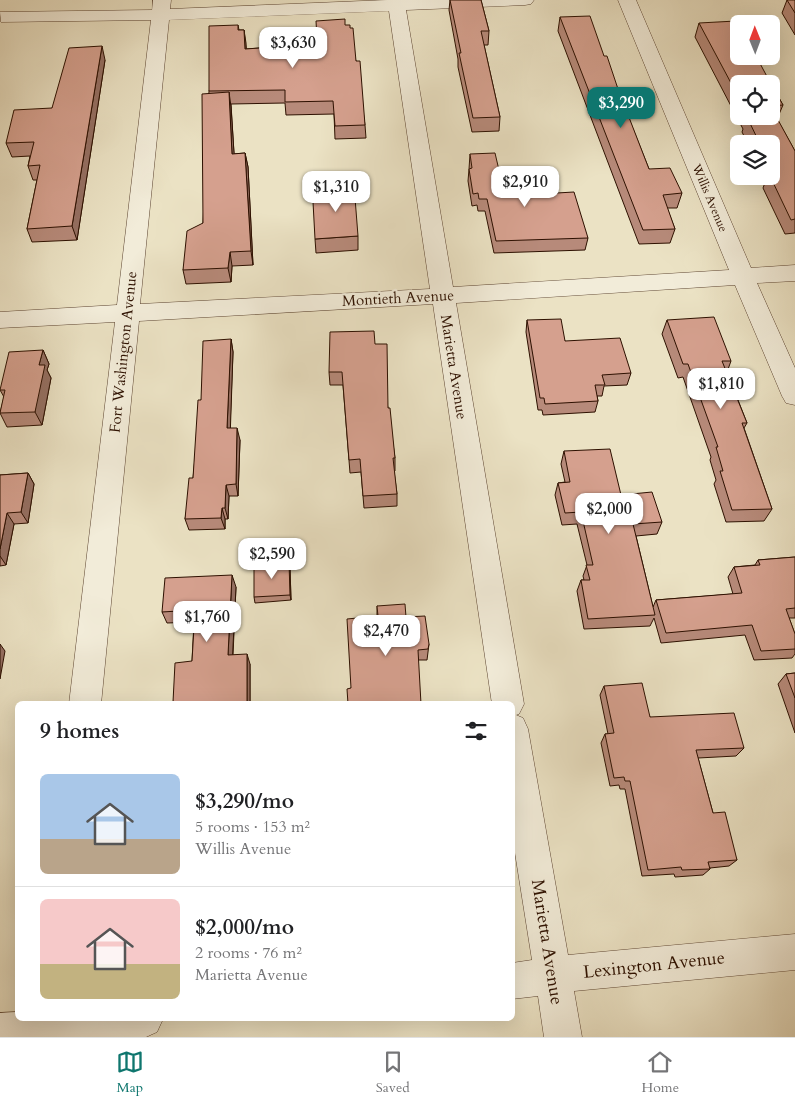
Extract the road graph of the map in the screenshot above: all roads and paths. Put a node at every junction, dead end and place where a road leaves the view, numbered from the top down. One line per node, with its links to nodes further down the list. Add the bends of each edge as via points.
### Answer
1 (525, 0): 3 (street)
2 (627, 0): 7 (street, Willis Avenue)
3 (396, 3): 4 (street); 8 (street, Marietta Avenue)
4 (162, 8): 5 (street); 9 (street, Fort Washington Avenue)
5 (0, 18)
6 (795, 273): 7 (street, Montieth Avenue)
7 (743, 278): 8 (street, Montieth Avenue); 11 (street, Willis Avenue)
8 (442, 296): 9 (street, Montieth Avenue); 13 (street, Marietta Avenue)
9 (127, 314): 10 (street, Montieth Avenue); 12 (street, Fort Washington Avenue)
10 (0, 320)
11 (795, 396)
12 (84, 701)
13 (508, 701)
14 (515, 747): 16 (street, Marietta Avenue)
15 (795, 952): 16 (street, Lexington Avenue)
16 (552, 975): 17 (street, Lexington Avenue); 21 (street, Marietta Avenue)
17 (515, 981)
18 (123, 1021): 19 (street)
19 (50, 1028): 20 (street)
20 (0, 1032)
21 (563, 1037)

